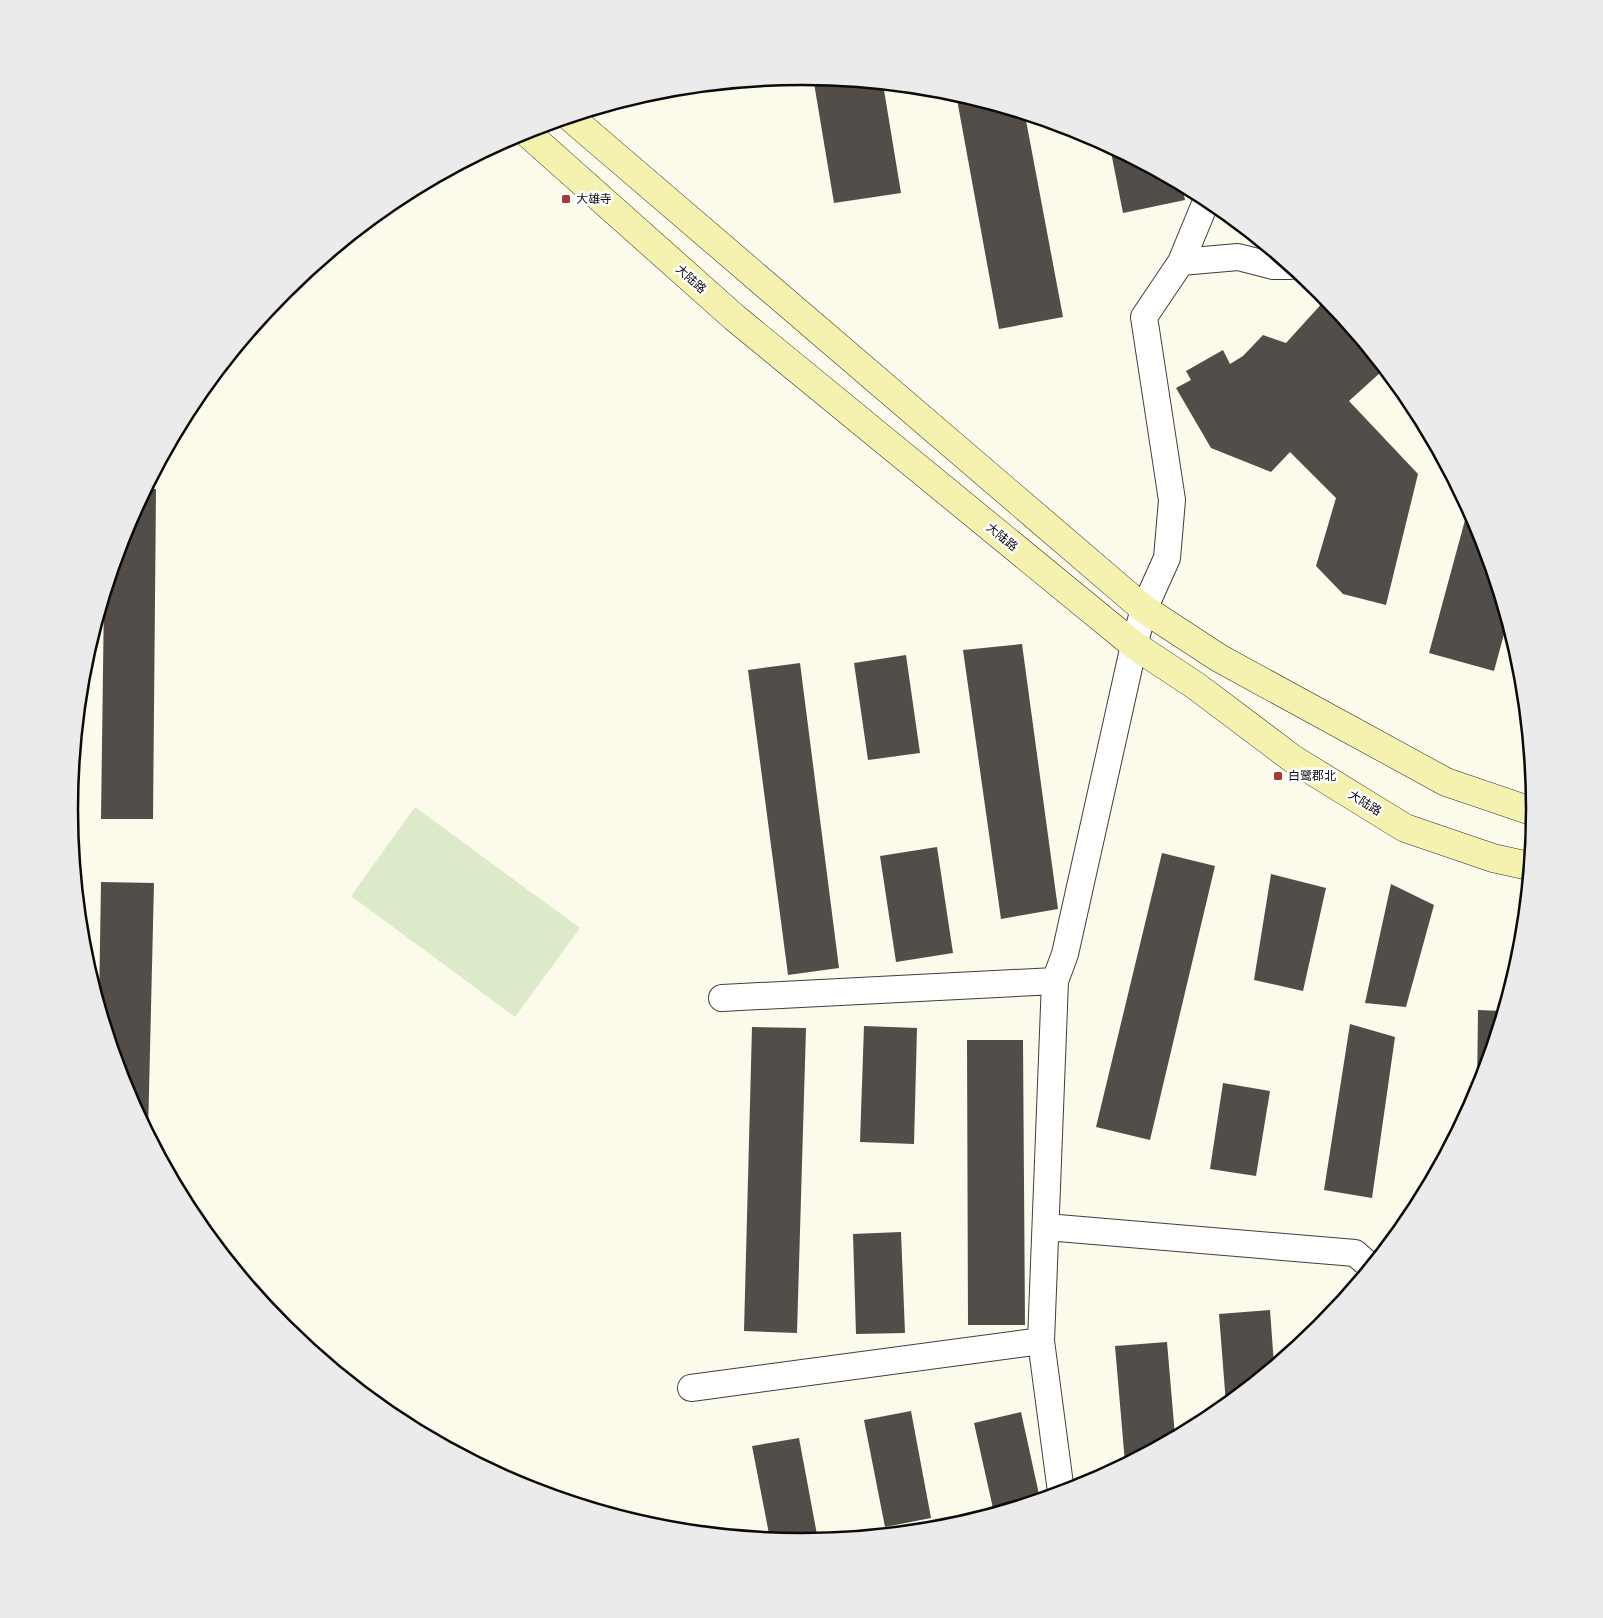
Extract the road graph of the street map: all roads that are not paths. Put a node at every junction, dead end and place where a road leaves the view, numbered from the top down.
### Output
1 (575, 121) edge
2 (532, 137) edge
3 (1203, 206) edge
4 (1273, 260) edge
5 (1182, 262) junction
6 (1144, 609) junction
7 (1134, 645) junction
8 (1526, 809) edge
9 (1523, 865) edge
10 (1055, 981) junction
11 (722, 998) dead end
12 (1046, 1227) junction
13 (1366, 1262) edge
14 (1041, 1341) junction
15 (691, 1388) dead end
16 (1060, 1485) edge

1 - 6 main road
2 - 7 main road, 大陆路
3 - 5 street
4 - 5 street
5 - 6 street
6 - 7 street
6 - 8 main road
7 - 9 main road, 大陆路
7 - 10 street
10 - 11 street
10 - 12 street
12 - 13 street
12 - 14 street
14 - 15 street
14 - 16 street

